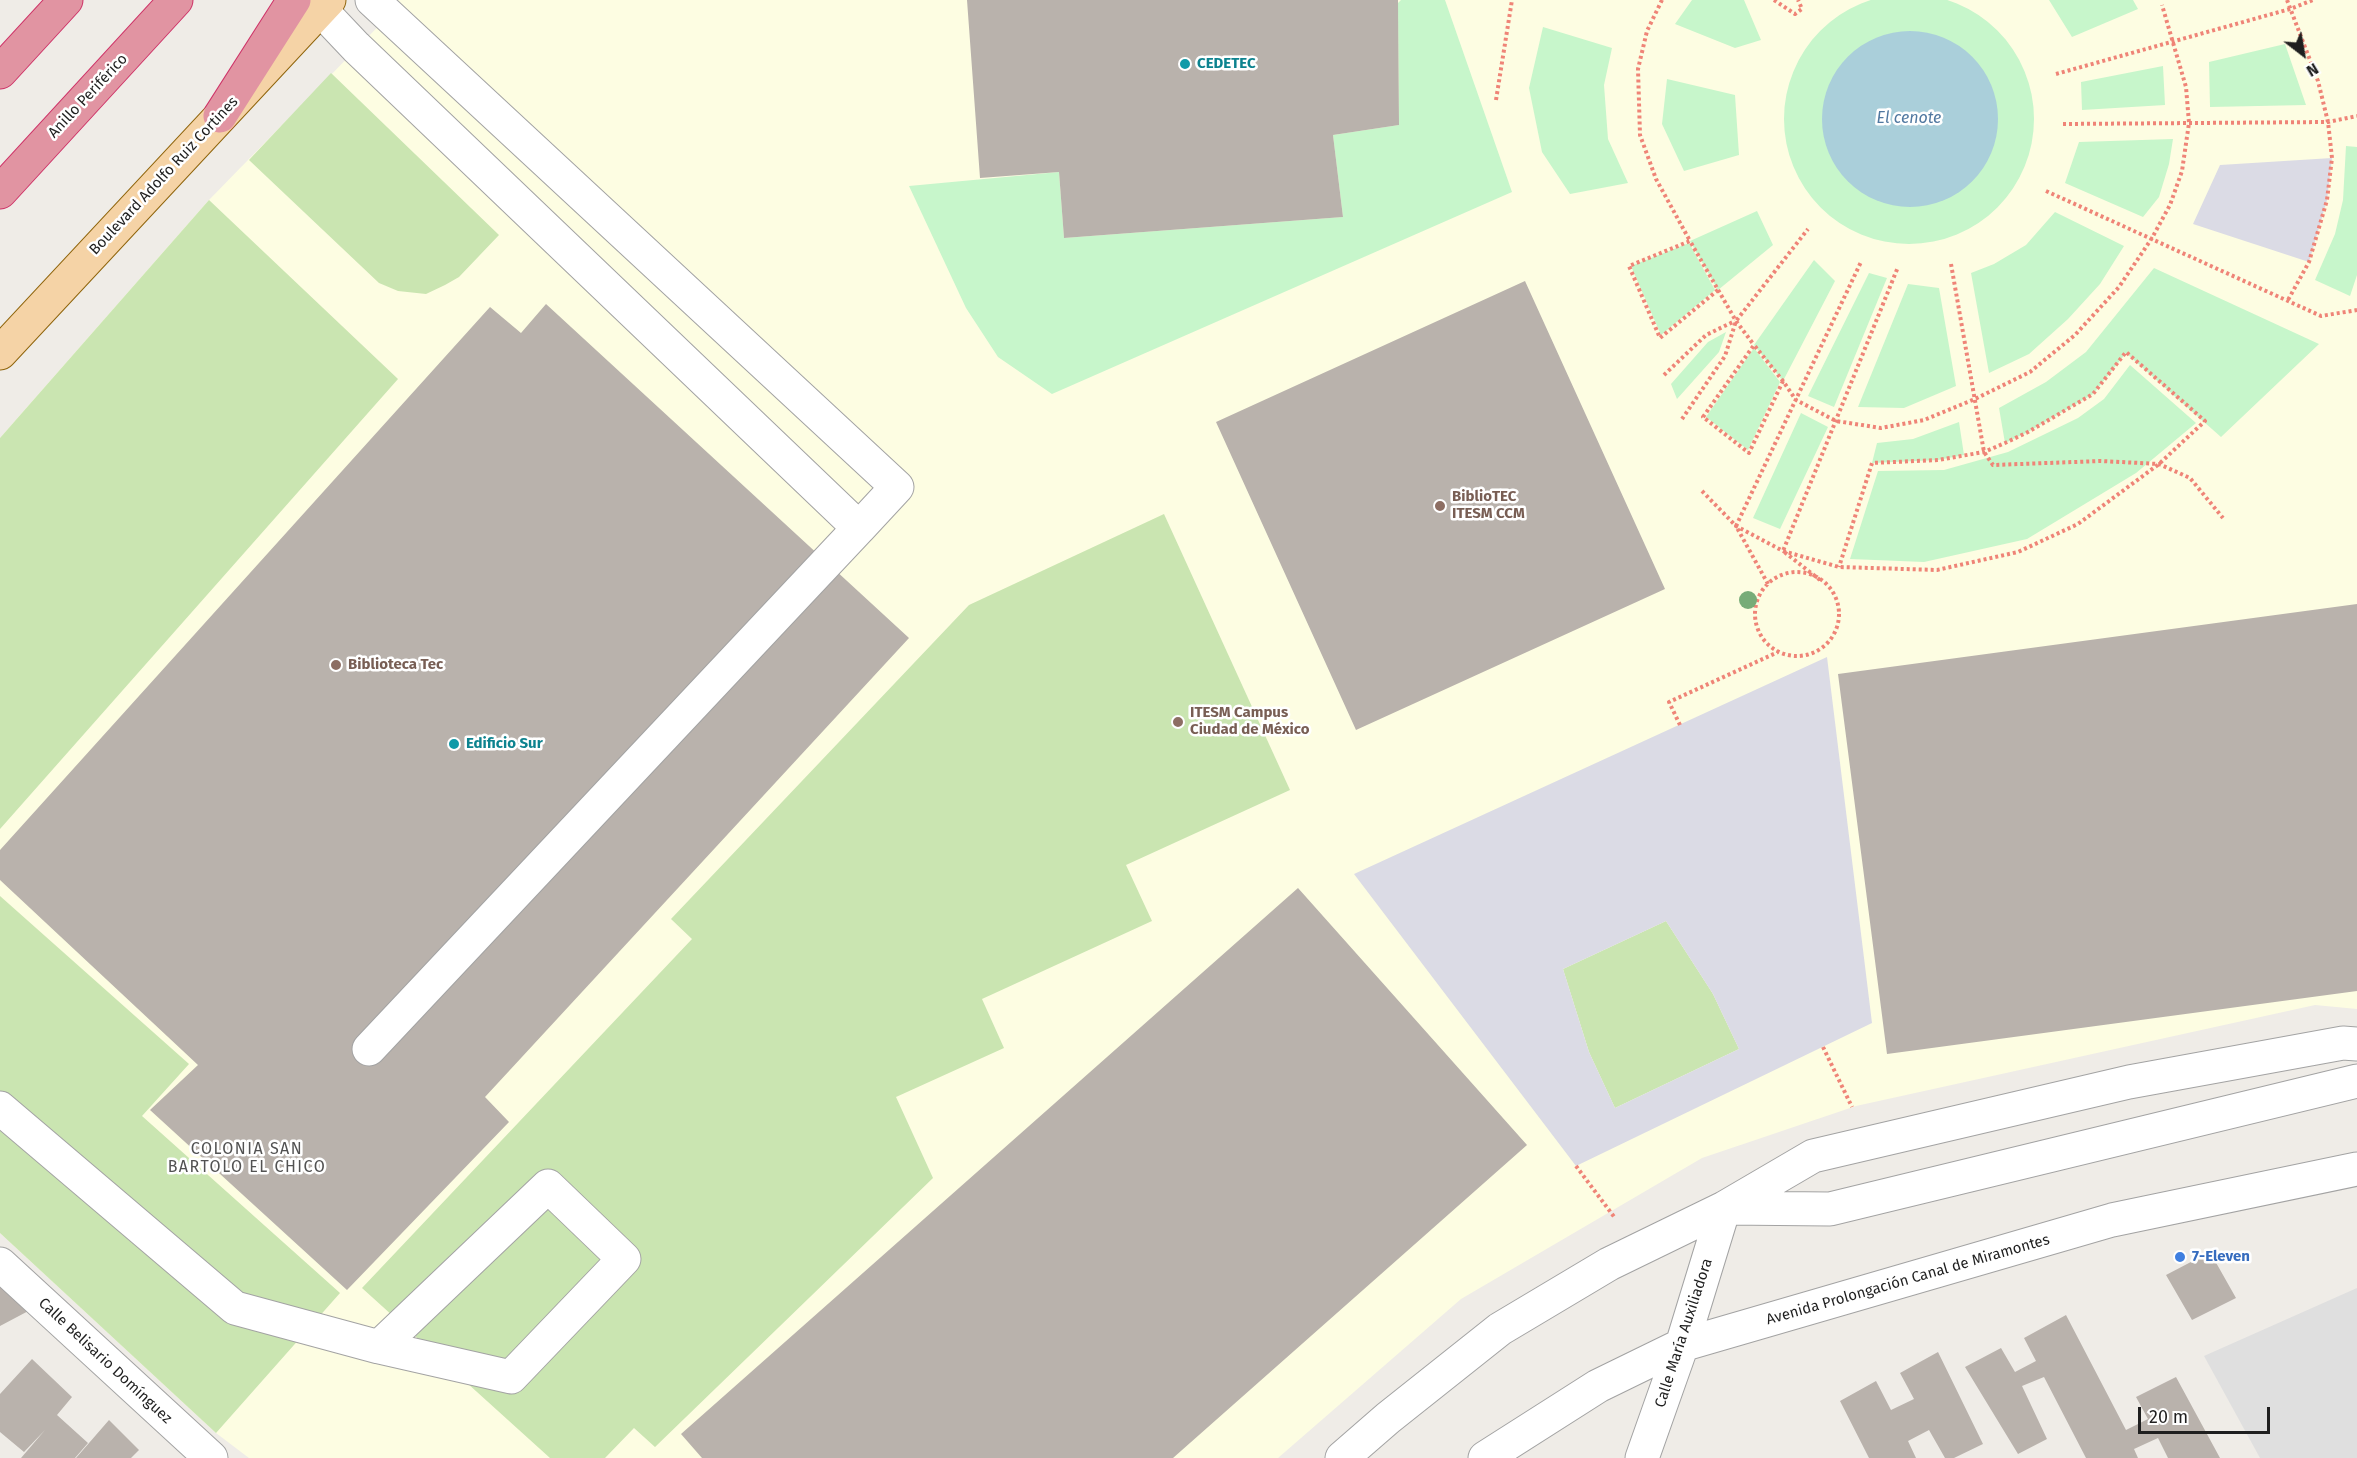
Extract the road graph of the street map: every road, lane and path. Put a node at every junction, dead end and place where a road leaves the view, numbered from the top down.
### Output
1 (66, 0) edge
2 (176, 0) edge
3 (372, 0) edge
4 (1512, 0) edge
5 (1662, 0) edge
6 (1774, 0) edge
7 (1798, 0) edge
8 (2287, 0) edge
9 (2313, 0) edge
10 (315, 3) edge
11 (2162, 5) dead end
12 (2290, 9) junction
13 (2173, 41) junction
14 (0, 72) edge
15 (2056, 74) dead end
16 (1496, 100) dead end
17 (220, 116) joint
18 (2357, 116) edge
19 (2328, 122) junction
20 (2188, 123) junction
21 (2063, 124) dead end
22 (2046, 190) dead end
23 (0, 192) edge
24 (1808, 229) dead end
25 (2152, 238) junction
26 (1690, 241) junction
27 (1861, 262) dead end
28 (1951, 264) dead end
29 (1898, 267) dead end
30 (1718, 290) junction
31 (2288, 300) junction
32 (2357, 310) edge
33 (1736, 321) junction
34 (1754, 345) junction
35 (0, 353) edge
36 (1664, 375) dead end
37 (1783, 381) junction
38 (1975, 399) junction
39 (1796, 400) junction
40 (1682, 419) dead end
41 (1836, 421) junction
42 (1984, 452) junction
43 (2159, 464) junction
44 (1702, 491) dead end
45 (2223, 518) dead end
46 (1736, 526) junction
47 (860, 528) junction
48 (1783, 551) junction
49 (1839, 567) junction
50 (1820, 579) junction
51 (1768, 584) junction
52 (1778, 652) junction
53 (1680, 724) dead end
54 (2357, 1044) edge
55 (1823, 1047) dead end
56 (369, 1049) dead end
57 (2357, 1081) edge
58 (0, 1108) edge
59 (1870, 1143) junction
60 (1576, 1166) dead end
61 (2357, 1169) edge
62 (1724, 1208) junction
63 (1639, 1250) junction
64 (0, 1264) edge
65 (1682, 1345) junction
66 (379, 1347) junction
67 (211, 1458) edge
68 (1342, 1458) edge
69 (1485, 1458) edge
70 (1642, 1458) edge

1 - 14 highway
2 - 23 highway, Anillo Periférico
3 - 47 street
4 - 16 path
5 - 26 path
6 - 7 path
8 - 12 path
9 - 12 path
10 - 17 highway
10 - 47 street
11 - 13 path
12 - 13 path
12 - 19 path
13 - 15 path
13 - 20 path
17 - 35 main road, Boulevard Adolfo Ruiz Cortines
18 - 19 path
19 - 20 path
19 - 31 path
20 - 21 path
20 - 25 path
22 - 25 path
24 - 33 path
25 - 31 path
25 - 38 path
26 - 30 path
26 - 30 path
27 - 39 path
28 - 38 path
29 - 41 path
30 - 33 path
31 - 32 path
33 - 34 path
33 - 36 path
33 - 40 path
34 - 37 path
34 - 37 path
37 - 39 path
38 - 41 path
38 - 42 path
39 - 41 path
39 - 46 path
41 - 48 path
42 - 43 path
42 - 43 path
42 - 49 path
43 - 45 path
43 - 49 path
44 - 46 path
46 - 48 path
46 - 51 path
47 - 56 street
48 - 49 path
48 - 50 path
50 - 51 path
50 - 52 path
51 - 52 path
52 - 53 path
54 - 59 street
55 - 59 path
57 - 62 street
58 - 66 street
59 - 62 street
60 - 63 path
61 - 65 street, Avenida Prolongación Canal de Miramontes
62 - 63 street
62 - 65 street, Calle María Auxiliadora
63 - 68 street
64 - 67 street, Calle Belisario Domínguez
65 - 69 street, Avenida Prolongación Canal de Miramontes
65 - 70 street, Calle María Auxiliadora
66 - 66 street

